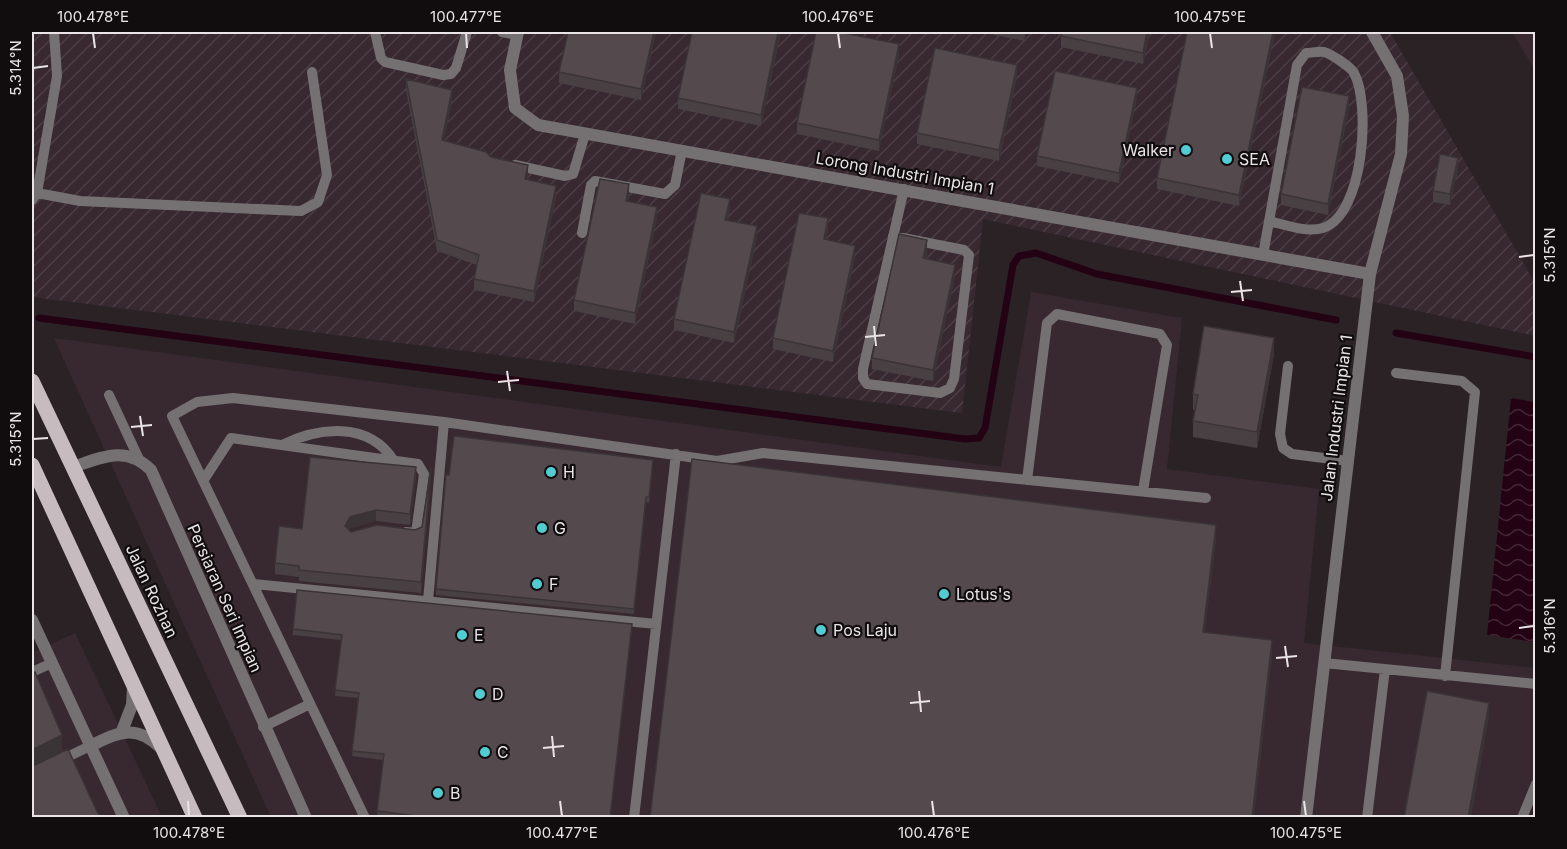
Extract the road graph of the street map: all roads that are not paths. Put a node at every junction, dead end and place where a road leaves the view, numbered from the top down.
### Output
1 (54, 32) edge
2 (375, 32) edge
3 (467, 32) edge
4 (502, 32) edge
5 (1372, 32) edge
6 (518, 33) edge
7 (312, 72) dead end
8 (585, 134) junction
9 (682, 150) junction
10 (503, 163) edge
11 (904, 189) junction
12 (34, 197) edge
13 (1269, 221) junction
14 (582, 233) dead end
15 (893, 236) junction
16 (1263, 255) junction
17 (1370, 274) junction
18 (1288, 366) dead end
19 (1396, 374) dead end
20 (32, 381) edge
21 (109, 395) dead end
22 (444, 422) junction
23 (281, 445) junction
24 (675, 454) junction
25 (138, 457) junction
26 (394, 461) junction
27 (1348, 461) junction
28 (32, 465) edge
29 (73, 467) junction
30 (1028, 480) junction
31 (203, 481) junction
32 (1143, 491) junction
33 (1206, 498) dead end
34 (396, 530) edge
35 (253, 584) junction
36 (428, 601) junction
37 (32, 620) edge
38 (656, 624) junction
39 (35, 635) edge
40 (51, 663) junction
41 (1324, 663) junction
42 (1385, 669) junction
43 (32, 672) edge
44 (1445, 676) junction
45 (134, 683) junction
46 (1536, 684) edge
47 (310, 704) junction
48 (263, 727) junction
49 (122, 731) junction
50 (90, 746) junction
51 (165, 752) junction
52 (32, 774) edge
53 (1536, 784) edge
54 (124, 818) edge
55 (195, 818) edge
56 (240, 818) edge
57 (306, 818) edge
58 (365, 818) edge
59 (634, 818) edge
60 (1306, 818) edge
61 (1367, 818) edge
62 (1522, 818) edge

1 - 12 lane
2 - 3 lane
4 - 6 lane
5 - 17 street, Jalan Industri Impian 1
6 - 8 street, Lorong Industri Impian 1
7 - 12 lane
8 - 9 street, Lorong Industri Impian 1
8 - 10 lane
9 - 11 street, Lorong Industri Impian 1
9 - 14 lane
11 - 15 lane
11 - 16 street, Lorong Industri Impian 1
13 - 13 lane
13 - 16 lane
15 - 15 lane
16 - 17 street, Lorong Industri Impian 1
17 - 27 street, Jalan Industri Impian 1
18 - 27 lane
19 - 44 lane
20 - 29 main road, Jalan Rozhan
21 - 25 lane, Persiaran Seri Impian
22 - 24 lane
22 - 31 lane
22 - 36 lane
23 - 26 lane
23 - 26 lane
23 - 31 lane
24 - 30 lane
24 - 38 lane
25 - 29 street
25 - 48 street, Persiaran Seri Impian
26 - 34 lane
27 - 41 street, Jalan Industri Impian 1
28 - 45 main road
29 - 56 main road, Jalan Rozhan
30 - 32 lane
30 - 32 lane
31 - 35 lane
32 - 33 lane
35 - 36 lane
35 - 47 lane
36 - 38 lane
37 - 39 street
38 - 59 lane
39 - 40 street
40 - 43 lane
40 - 50 street
41 - 42 lane
41 - 60 street, Jalan Industri Impian 1
42 - 44 lane
42 - 61 lane
44 - 46 lane
45 - 49 street
45 - 51 main road
47 - 48 lane
47 - 58 lane
48 - 57 street, Persiaran Seri Impian
49 - 50 street
49 - 51 street
50 - 52 lane
50 - 54 street
51 - 55 main road
53 - 62 lane

